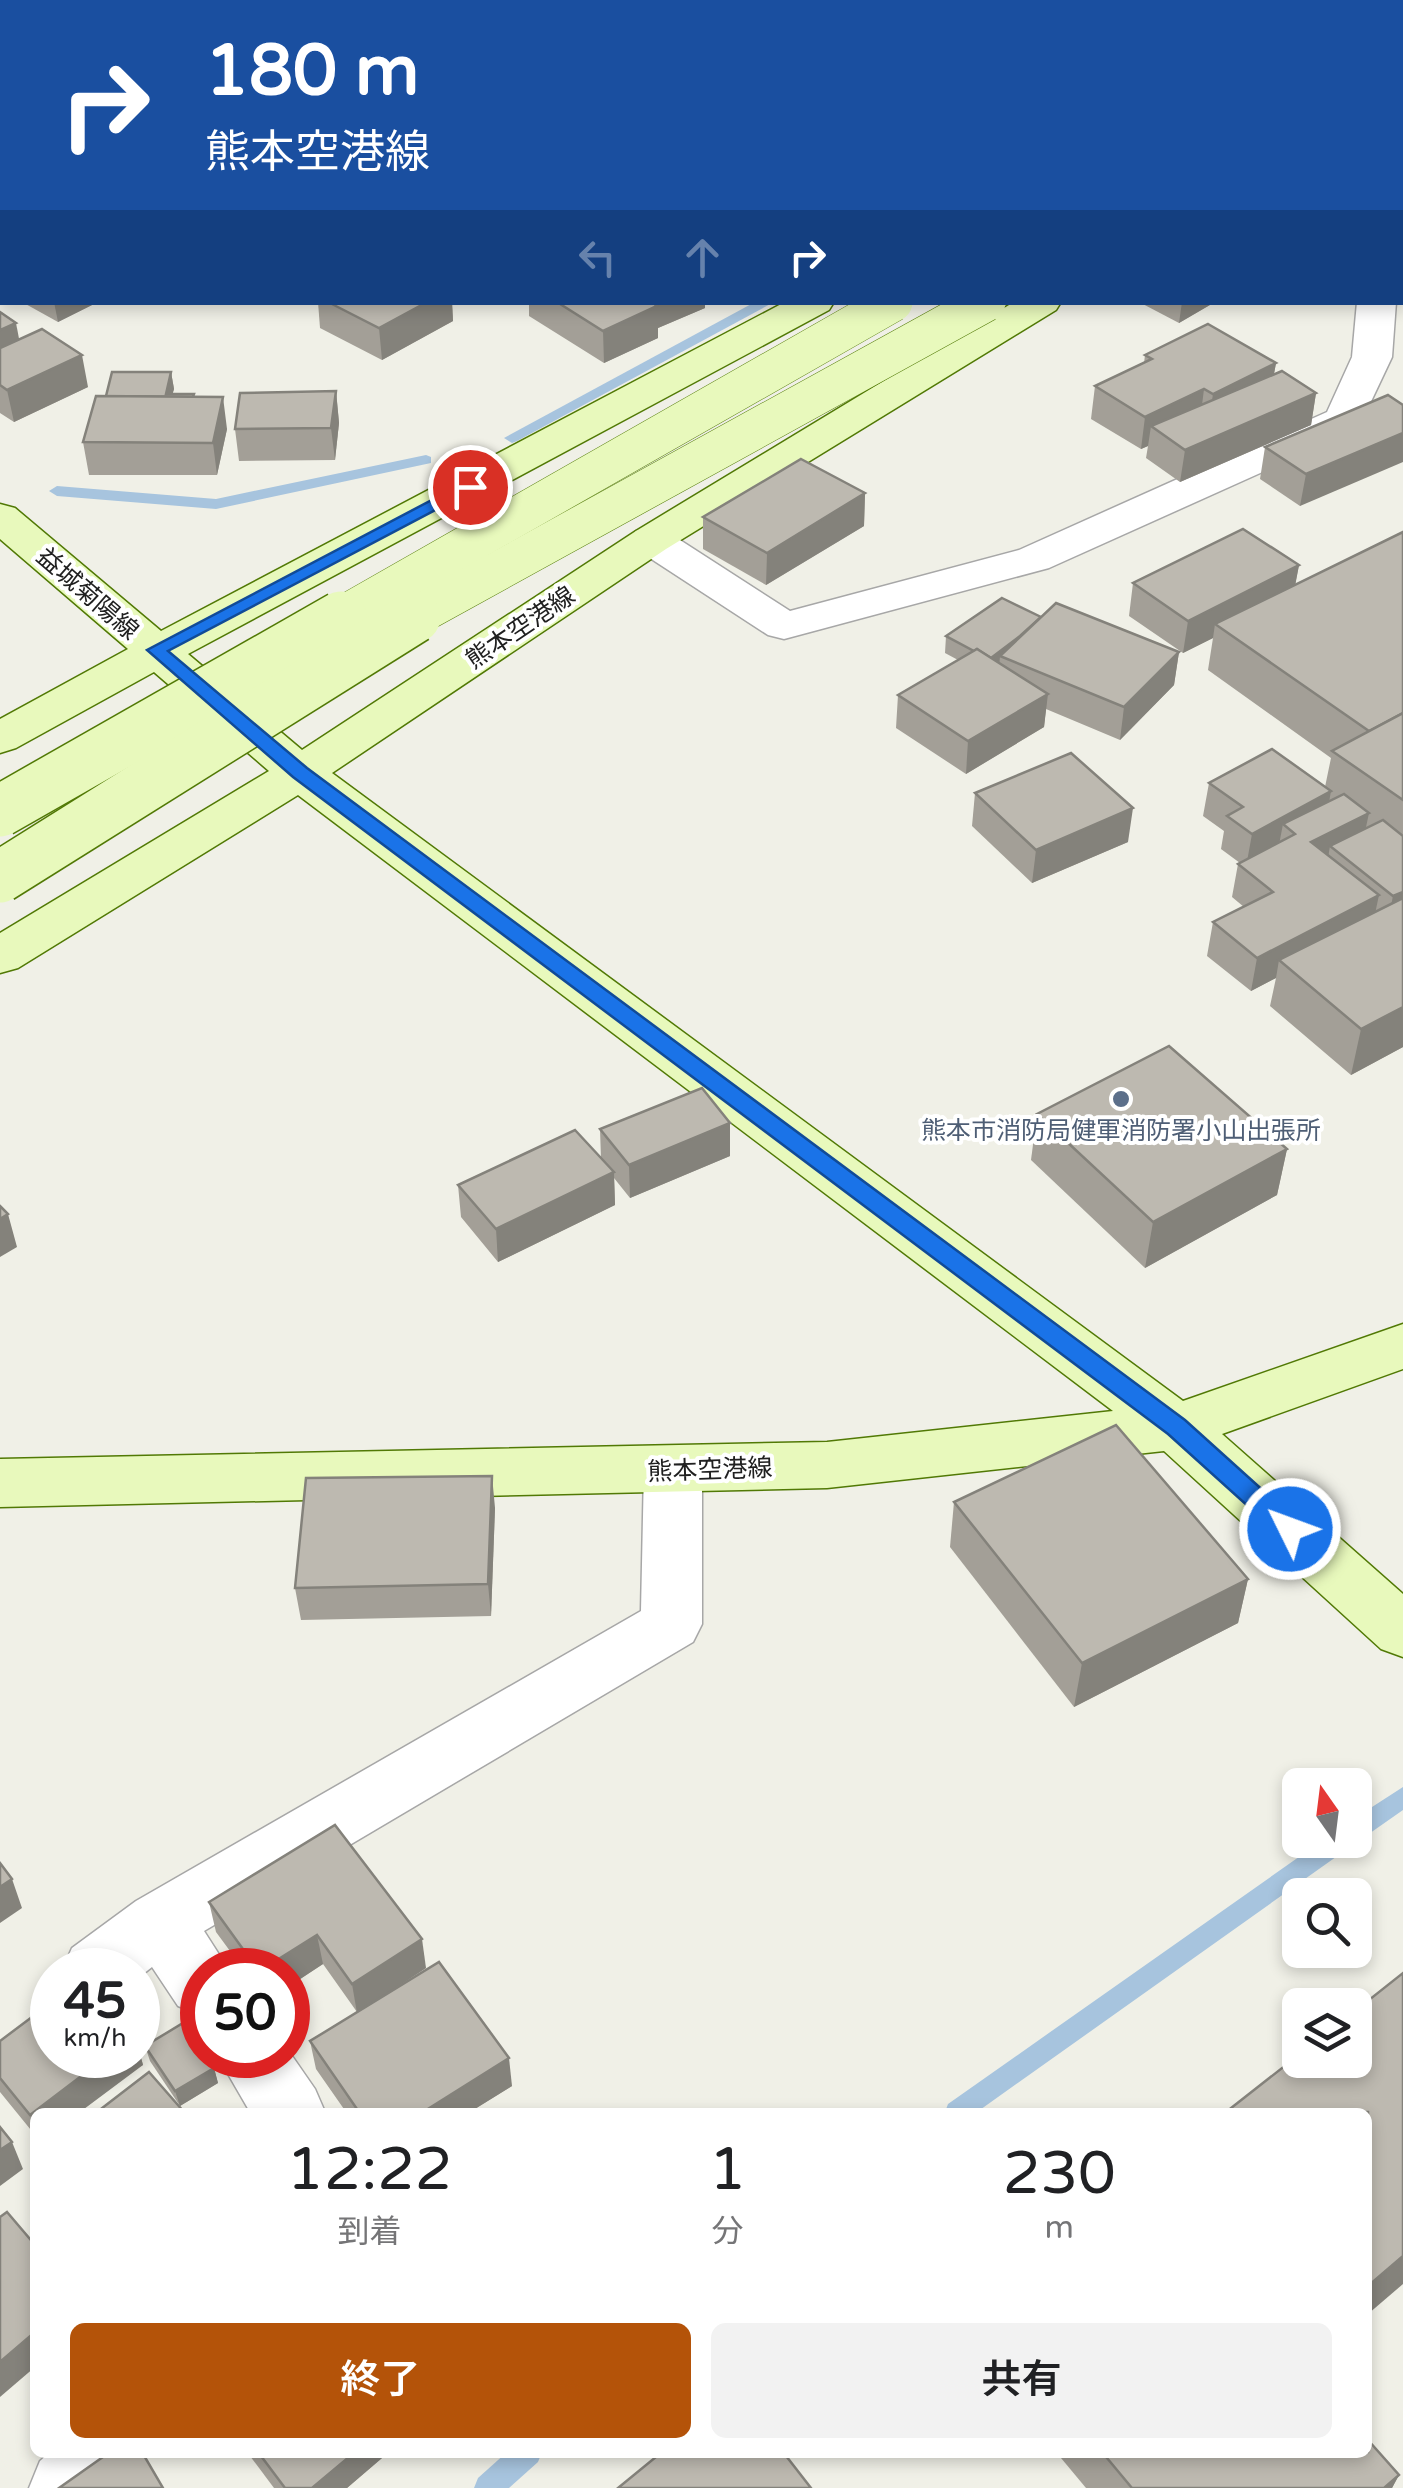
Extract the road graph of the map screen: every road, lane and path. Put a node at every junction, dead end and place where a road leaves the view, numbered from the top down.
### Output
1 (809, 305) edge
2 (888, 305) edge
3 (981, 305) edge
4 (1037, 305) edge
5 (1378, 305) edge
6 (1388, 409) edge
7 (1344, 420) junction
8 (0, 517) edge
9 (651, 540) junction
10 (156, 650) junction
11 (0, 738) edge
12 (300, 773) junction
13 (0, 811) edge
14 (0, 877) edge
15 (0, 956) edge
16 (1403, 1346) edge
17 (1176, 1427) junction
18 (673, 1470) junction
19 (0, 1483) edge
20 (1403, 1631) edge
21 (160, 1922) junction
22 (125, 1948) edge
23 (180, 1952) edge
24 (267, 2078) edge
25 (287, 2108) edge
26 (102, 2458) edge
27 (67, 2488) edge

1 - 10 main road
2 - 13 main road, bridge
3 - 14 main road, bridge
4 - 9 main road, 熊本空港線
5 - 7 street
6 - 7 street
7 - 9 street
8 - 10 main road, 益城菊陽線
9 - 12 main road, 熊本空港線
10 - 11 main road
10 - 12 main road, 益城菊陽線
12 - 15 main road, 熊本空港線
12 - 17 main road, 益城菊陽線
16 - 17 main road, 熊本空港線
17 - 18 main road, 熊本空港線
17 - 20 main road, 益城菊陽線
18 - 19 main road, 熊本空港線
18 - 21 street
21 - 22 street
21 - 23 street
24 - 25 street
26 - 27 street

